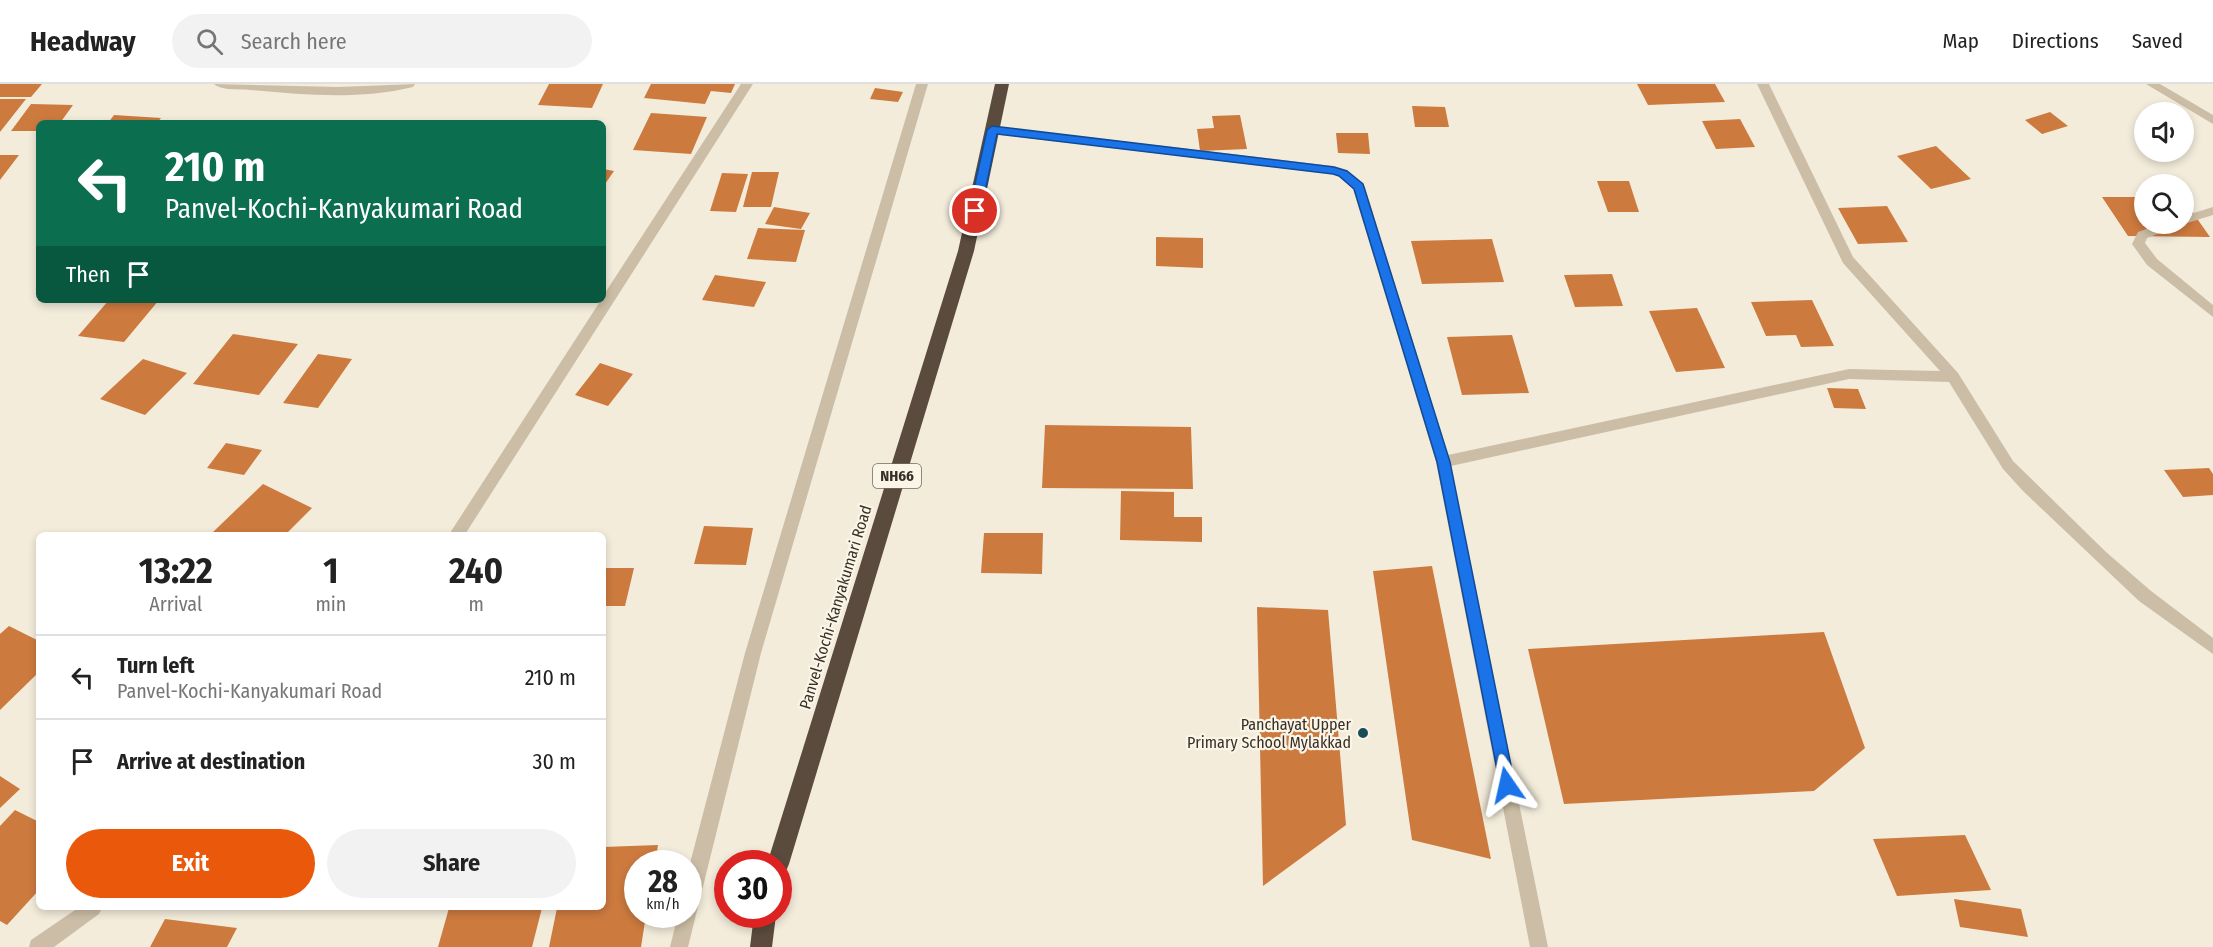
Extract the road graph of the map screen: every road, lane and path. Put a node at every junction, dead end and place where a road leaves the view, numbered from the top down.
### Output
1 (220, 84) edge
2 (409, 84) edge
3 (747, 84) edge
4 (922, 84) edge
5 (1002, 84) edge
6 (1763, 84) edge
7 (2152, 84) edge
8 (2213, 120) edge
9 (992, 130) junction
10 (2213, 211) edge
11 (2194, 217) edge
12 (2145, 234) edge
13 (606, 302) edge
14 (606, 303) edge
15 (2213, 312) edge
16 (1953, 377) junction
17 (1443, 462) junction
18 (458, 532) edge
19 (2213, 647) edge
20 (782, 850) edge
21 (702, 853) edge
22 (90, 910) edge
23 (684, 928) edge
24 (763, 928) edge
25 (38, 947) edge
26 (679, 947) edge
27 (761, 947) edge
28 (1539, 947) edge

1 - 2 street
3 - 13 street
4 - 21 street
5 - 9 highway, Panvel-Kochi-Kanyakumari Road / NH66
6 - 16 street
7 - 8 street
9 - 17 street
9 - 20 highway, Panvel-Kochi-Kanyakumari Road / NH66
10 - 11 street
12 - 15 street
14 - 18 street
16 - 17 street
16 - 19 street
17 - 28 street
22 - 25 street
23 - 26 street
24 - 27 highway

